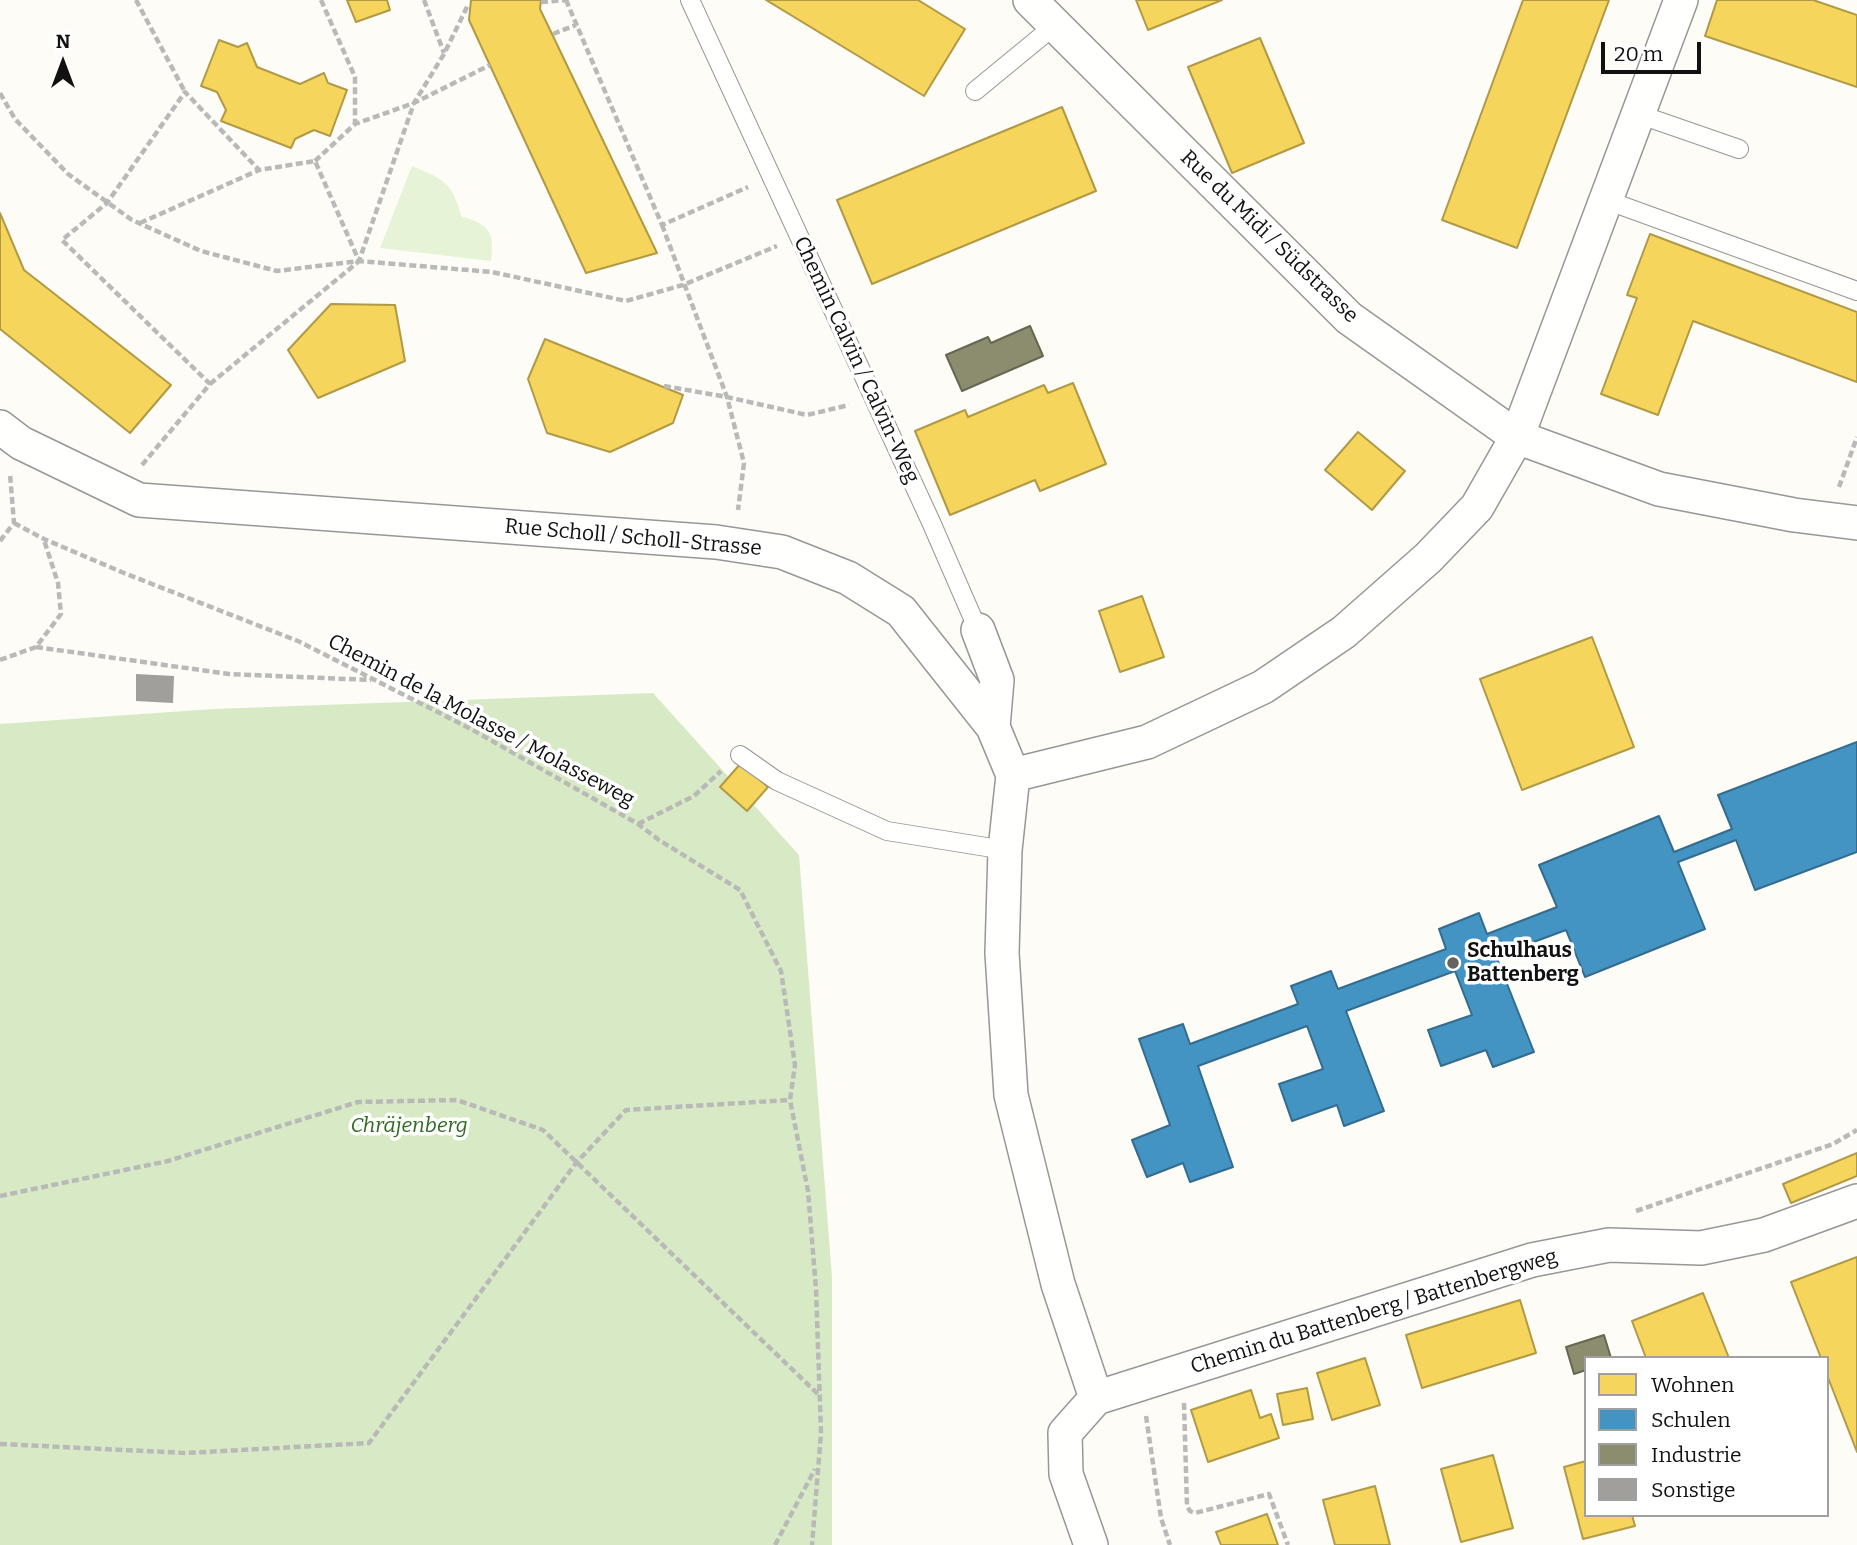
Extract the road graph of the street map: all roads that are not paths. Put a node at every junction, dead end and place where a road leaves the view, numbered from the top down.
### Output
1 (690, 0) edge
2 (1030, 0) edge
3 (1681, 0) edge
4 (1054, 26) junction
5 (975, 91) dead end
6 (1638, 114) junction
7 (1739, 149) dead end
8 (1606, 200) junction
9 (1857, 291) edge
10 (10, 435) edge
11 (1517, 437) junction
12 (1857, 523) edge
13 (978, 630) joint
14 (993, 727) junction
15 (740, 754) road end
16 (1013, 775) junction
17 (1005, 850) junction
18 (1857, 1201) edge
19 (1096, 1398) junction
20 (1091, 1545) edge

1 - 13 lane, Chemin Calvin / Calvin-Weg
2 - 4 street, Rue du Midi / Südstrasse
3 - 6 street
4 - 5 lane
4 - 11 street, Rue du Midi / Südstrasse
6 - 7 lane
6 - 8 street
8 - 9 lane
8 - 11 street
10 - 14 street, Rue Scholl / Scholl-Strasse
11 - 12 street, Rue du Midi / Südstrasse
11 - 16 street
13 - 14 street, Chemin Calvin / Calvin-Weg
14 - 16 street, Rue Scholl / Scholl-Strasse
15 - 17 lane
16 - 17 street, Rue Scholl / Scholl-Strasse
17 - 19 street, Rue Scholl / Scholl-Strasse
18 - 19 street, Chemin du Battenberg / Battenbergweg
19 - 20 street

